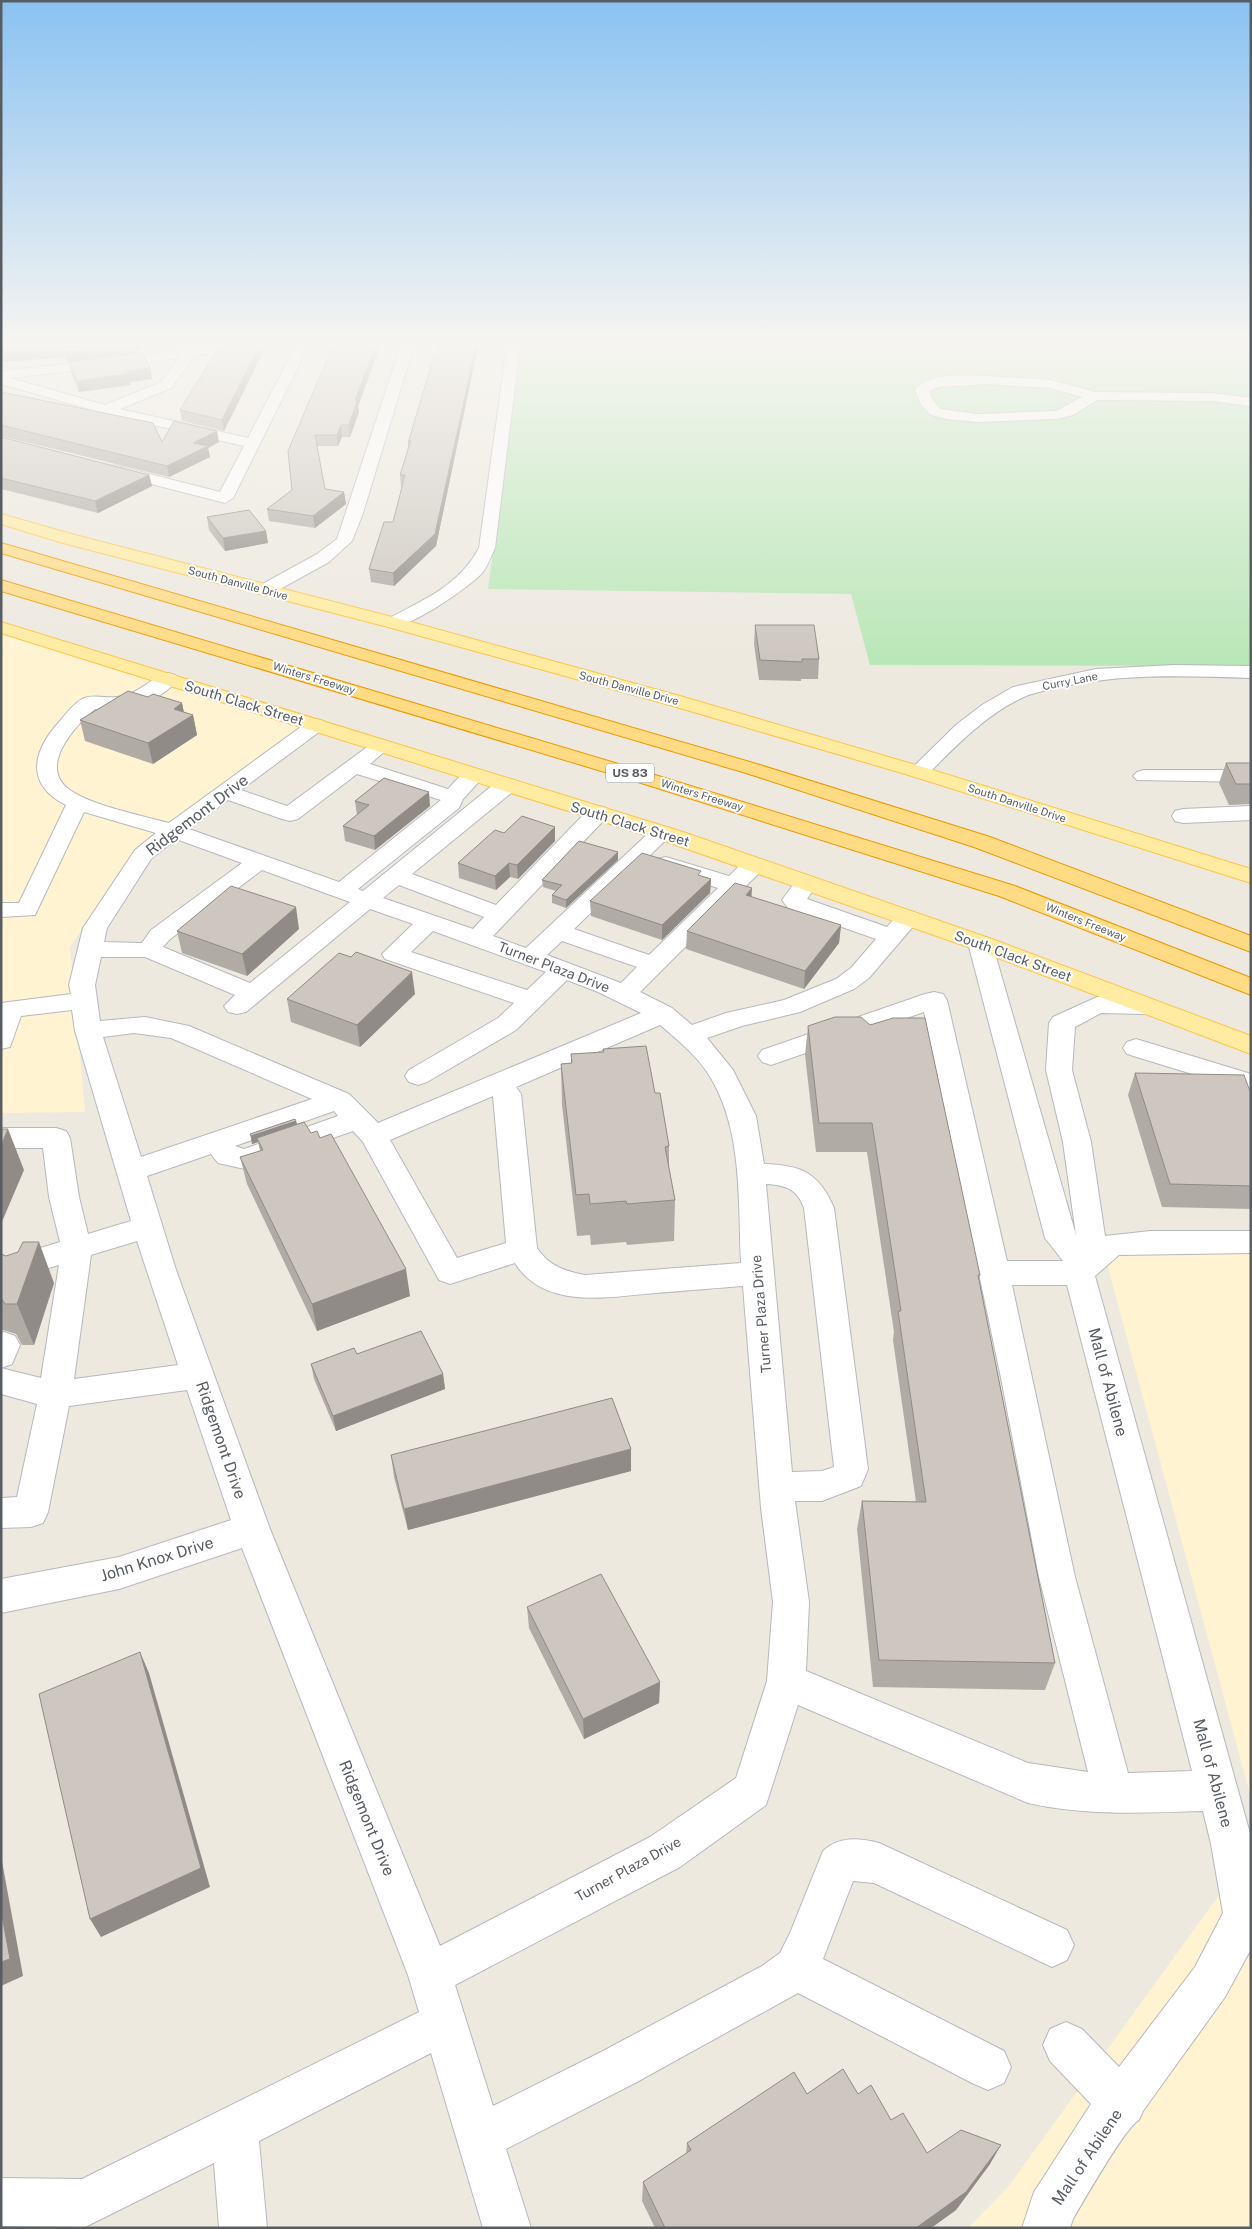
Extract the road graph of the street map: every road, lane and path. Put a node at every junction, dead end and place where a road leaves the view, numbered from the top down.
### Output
1 (250, 449) edge
2 (375, 449) edge
3 (500, 449) edge
4 (104, 467) edge
5 (1, 519) edge
6 (1, 548) edge
7 (1, 585) edge
8 (265, 590) junction
9 (394, 623) junction
10 (1, 627) edge
11 (1251, 672) edge
12 (168, 679) junction
13 (316, 725) junction
14 (381, 746) junction
15 (354, 766) junction
16 (918, 772) junction
17 (474, 775) junction
18 (1144, 776) dead end
19 (1251, 776) edge
20 (507, 785) junction
21 (226, 792) junction
22 (452, 797) junction
23 (78, 802) junction
24 (598, 813) junction
25 (1251, 813) edge
26 (1183, 816) dead end
27 (172, 830) junction
28 (662, 833) junction
29 (638, 855) junction
30 (259, 861) junction
31 (754, 864) junction
32 (395, 876) junction
33 (1251, 876) edge
34 (806, 883) junction
35 (733, 885) junction
36 (354, 895) junction
37 (1, 910) edge
38 (500, 915) junction
39 (908, 918) junction
40 (429, 922) junction
41 (558, 932) junction
42 (892, 937) junction
43 (477, 938) junction
44 (980, 943) junction
45 (1251, 946) edge
46 (90, 949) junction
47 (149, 950) junction
48 (531, 957) junction
49 (654, 965) junction
50 (564, 970) junction
51 (1251, 987) edge
52 (624, 994) junction
53 (531, 1000) junction
54 (1144, 1006) junction
55 (5, 1012) edge
56 (663, 1014) junction
57 (86, 1015) junction
58 (688, 1036) junction
59 (1, 1041) edge
60 (1251, 1046) edge
61 (1136, 1048) dead end
62 (771, 1056) dead end
63 (418, 1076) dead end
64 (1251, 1083) edge
65 (497, 1084) junction
66 (357, 1118) junction
67 (1, 1138) edge
68 (1034, 1140) junction
69 (1077, 1142) junction
70 (131, 1171) junction
71 (751, 1174) junction
72 (148, 1227) junction
73 (1251, 1242) edge
74 (77, 1248) junction
75 (522, 1249) junction
76 (1078, 1264) junction
77 (757, 1273) junction
78 (994, 1273) junction
79 (23, 1283) edge
80 (198, 1375) junction
81 (1, 1381) edge
82 (55, 1395) junction
83 (777, 1486) junction
84 (1, 1513) edge
85 (252, 1529) junction
86 (1, 1596) edge
87 (786, 1681) junction
88 (1218, 1790) junction
89 (1113, 1792) junction
90 (1241, 1844) edge
91 (1052, 1945) dead end
92 (795, 1968) junction
93 (430, 1975) junction
94 (446, 2022) junction
95 (1066, 2045) dead end
96 (988, 2067) dead end
97 (1123, 2104) junction
98 (234, 2128) junction
99 (480, 2137) junction
100 (1, 2202) edge
101 (243, 2228) edge
102 (506, 2228) edge
103 (1046, 2228) edge

1 - 4 street
2 - 8 street
3 - 9 street
5 - 8 main road, South Danville Drive
6 - 45 highway
7 - 51 highway, Winters Freeway / US 83
8 - 9 main road, South Danville Drive
9 - 16 main road, South Danville Drive
10 - 12 main road, South Clack Street
11 - 16 street, Curry Lane
12 - 13 main road, South Clack Street
12 - 23 street, Turner Plaza Drive
13 - 14 main road, South Clack Street
13 - 21 street, Ridgemont Drive
14 - 15 street
14 - 17 main road, South Clack Street
15 - 21 street
15 - 22 street
16 - 33 main road, South Danville Drive
17 - 20 main road, South Clack Street
17 - 22 street
18 - 19 street
20 - 24 main road, South Clack Street
20 - 32 street
21 - 27 street, Ridgemont Drive
22 - 36 street
23 - 27 street, Turner Plaza Drive
23 - 37 street
24 - 28 main road, South Clack Street
24 - 38 street
25 - 26 street
27 - 30 street, Turner Plaza Drive
27 - 46 street, Ridgemont Drive
28 - 29 street
28 - 31 main road, South Clack Street
29 - 35 street
29 - 41 street
30 - 36 street, Turner Plaza Drive
30 - 47 street
31 - 34 main road, South Clack Street
31 - 35 street
32 - 36 street
32 - 38 street
34 - 39 main road, South Clack Street
34 - 42 street
35 - 49 street
36 - 40 street, Turner Plaza Drive
36 - 47 street
38 - 43 street
39 - 42 street
39 - 44 main road, South Clack Street
40 - 43 street, Turner Plaza Drive
40 - 53 street
41 - 48 street
41 - 49 street
42 - 58 street
43 - 48 street, Turner Plaza Drive
44 - 54 main road, South Clack Street
44 - 68 street, Mall of Abilene
46 - 47 street
46 - 57 street, Ridgemont Drive
48 - 50 street, Turner Plaza Drive
49 - 52 street
50 - 52 street, Turner Plaza Drive
50 - 53 street
52 - 56 street, Turner Plaza Drive
53 - 63 street
54 - 60 main road, South Clack Street
54 - 69 street
55 - 57 street
55 - 59 street
56 - 58 street, Turner Plaza Drive
56 - 65 street
57 - 66 street
57 - 70 street, Ridgemont Drive
58 - 71 street, Turner Plaza Drive
61 - 64 street
62 - 78 street
65 - 66 street
65 - 75 street
66 - 70 street
66 - 75 street
67 - 74 street
68 - 69 street
68 - 76 street, Mall of Abilene
69 - 76 street
70 - 72 street, Ridgemont Drive
71 - 77 street, Turner Plaza Drive
71 - 83 street
72 - 74 street
72 - 80 street, Ridgemont Drive
73 - 76 street
74 - 79 street
74 - 82 street
75 - 77 street
76 - 78 street
76 - 88 street, Mall of Abilene
77 - 83 street, Turner Plaza Drive
78 - 89 street
80 - 82 street
80 - 85 street, Ridgemont Drive
81 - 82 street
82 - 84 street
83 - 87 street, Turner Plaza Drive
85 - 86 street, John Knox Drive
85 - 93 street, Ridgemont Drive
87 - 89 street
87 - 93 street, Turner Plaza Drive
88 - 89 street
88 - 90 street, Mall of Abilene
90 - 97 street, Mall of Abilene
91 - 92 street
92 - 96 street
92 - 99 street
93 - 94 street, Ridgemont Drive
94 - 98 street
94 - 99 street, Ridgemont Drive
95 - 97 street
97 - 103 street, Mall of Abilene
98 - 100 street
98 - 101 street
99 - 102 street, Ridgemont Drive

